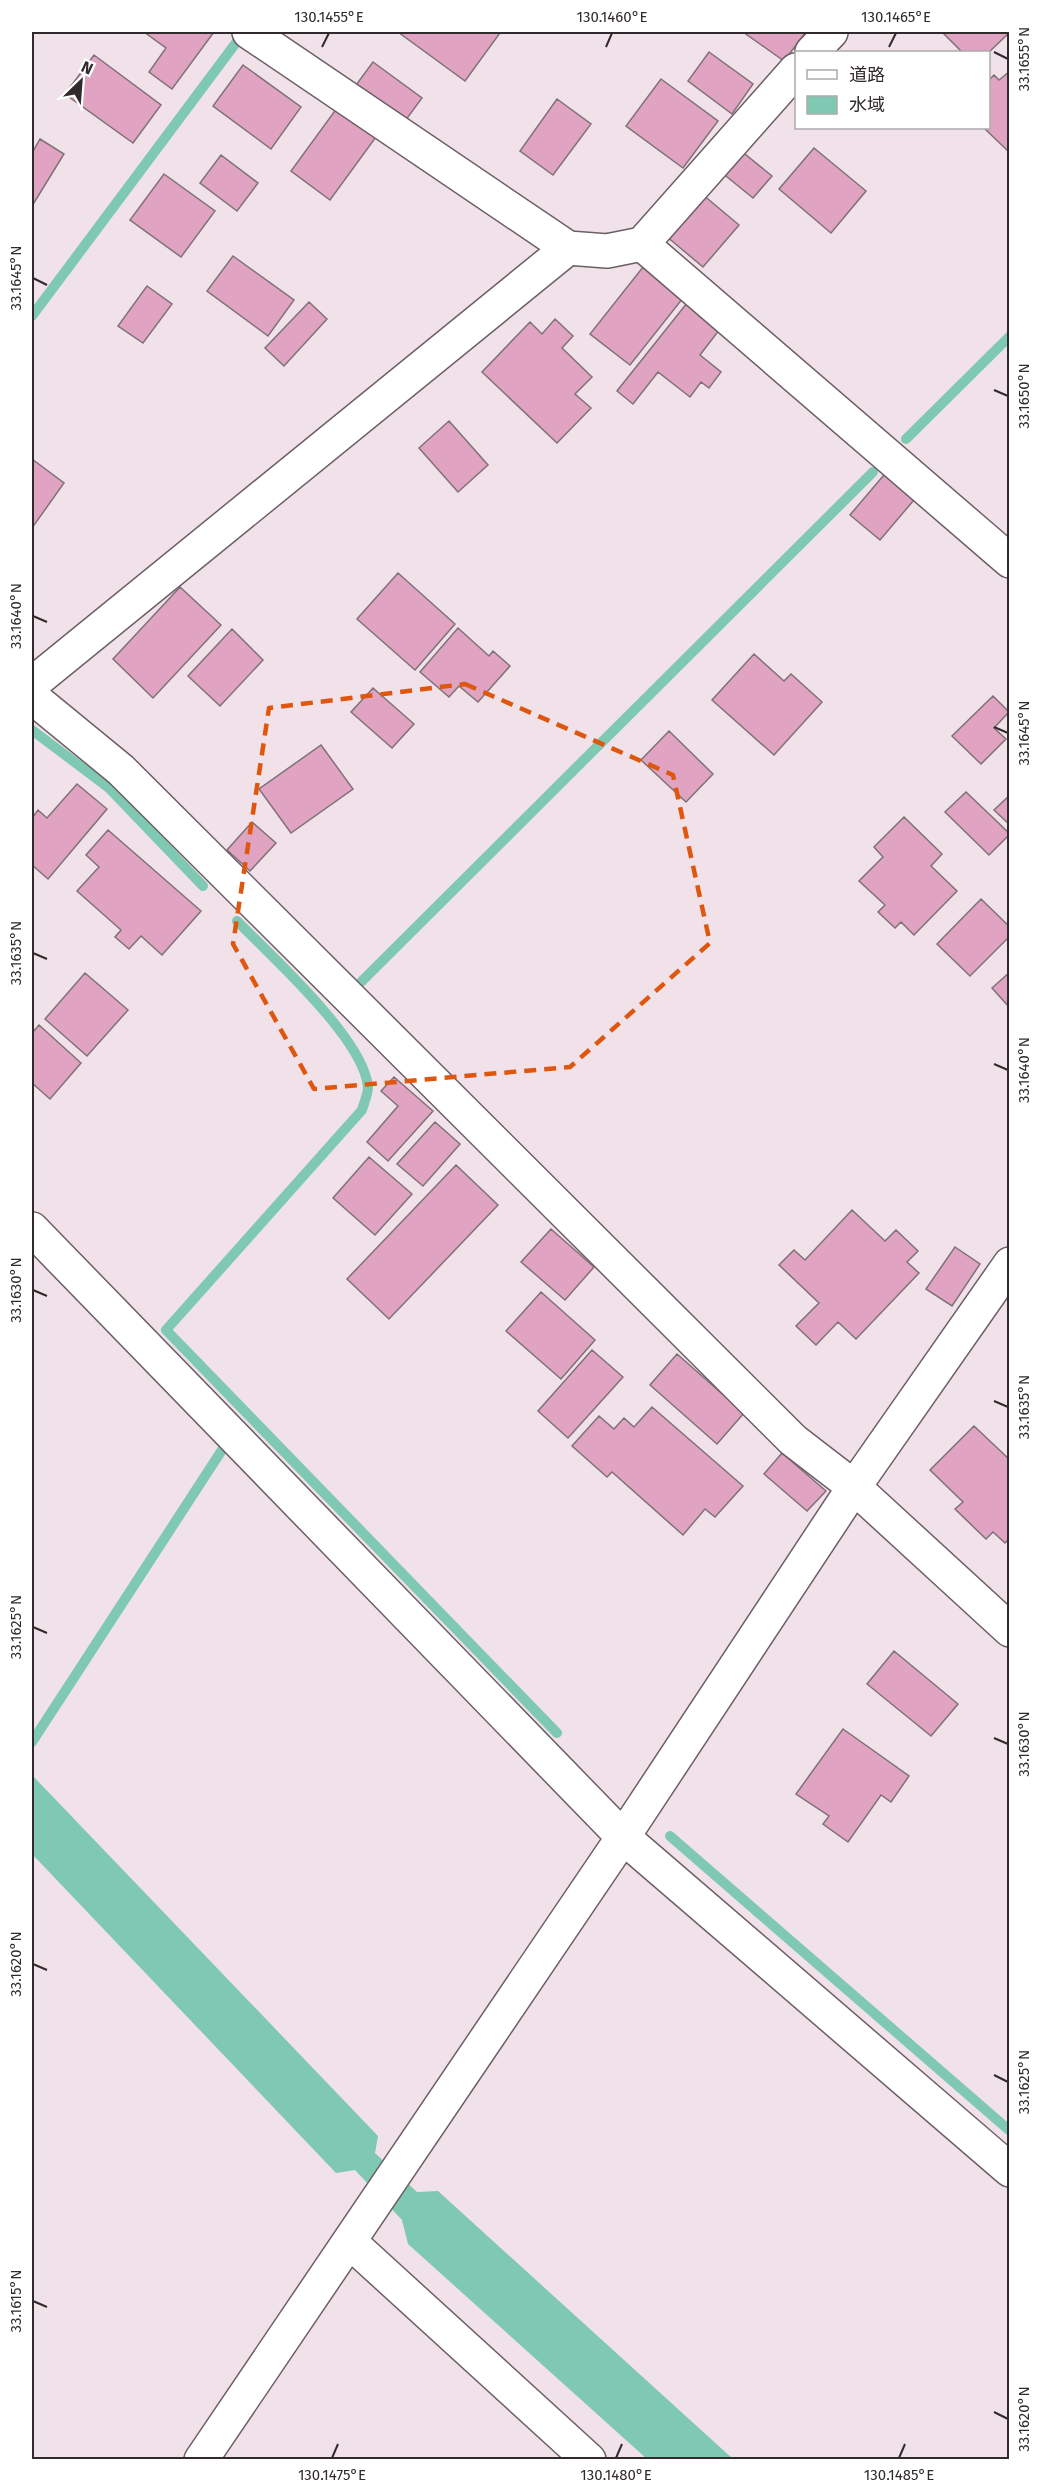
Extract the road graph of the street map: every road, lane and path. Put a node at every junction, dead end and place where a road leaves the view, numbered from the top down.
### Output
1 (831, 32) edge
2 (253, 34) edge
3 (813, 51) edge
4 (795, 71) edge
5 (642, 244) junction
6 (568, 248) junction
7 (1010, 561) edge
8 (32, 684) edge
9 (32, 697) edge
10 (32, 1229) edge
11 (1010, 1264) edge
12 (854, 1487) junction
13 (1010, 1630) edge
14 (623, 1837) junction
15 (1010, 2170) edge
16 (350, 2242) junction
17 (201, 2460) edge
18 (589, 2460) edge

1 - 3 street
2 - 6 street
4 - 5 street
5 - 6 street
5 - 7 street
6 - 8 street
9 - 12 street
10 - 14 street
11 - 12 street
12 - 13 street
12 - 14 street
14 - 15 street
14 - 16 street
16 - 17 street
16 - 18 street

